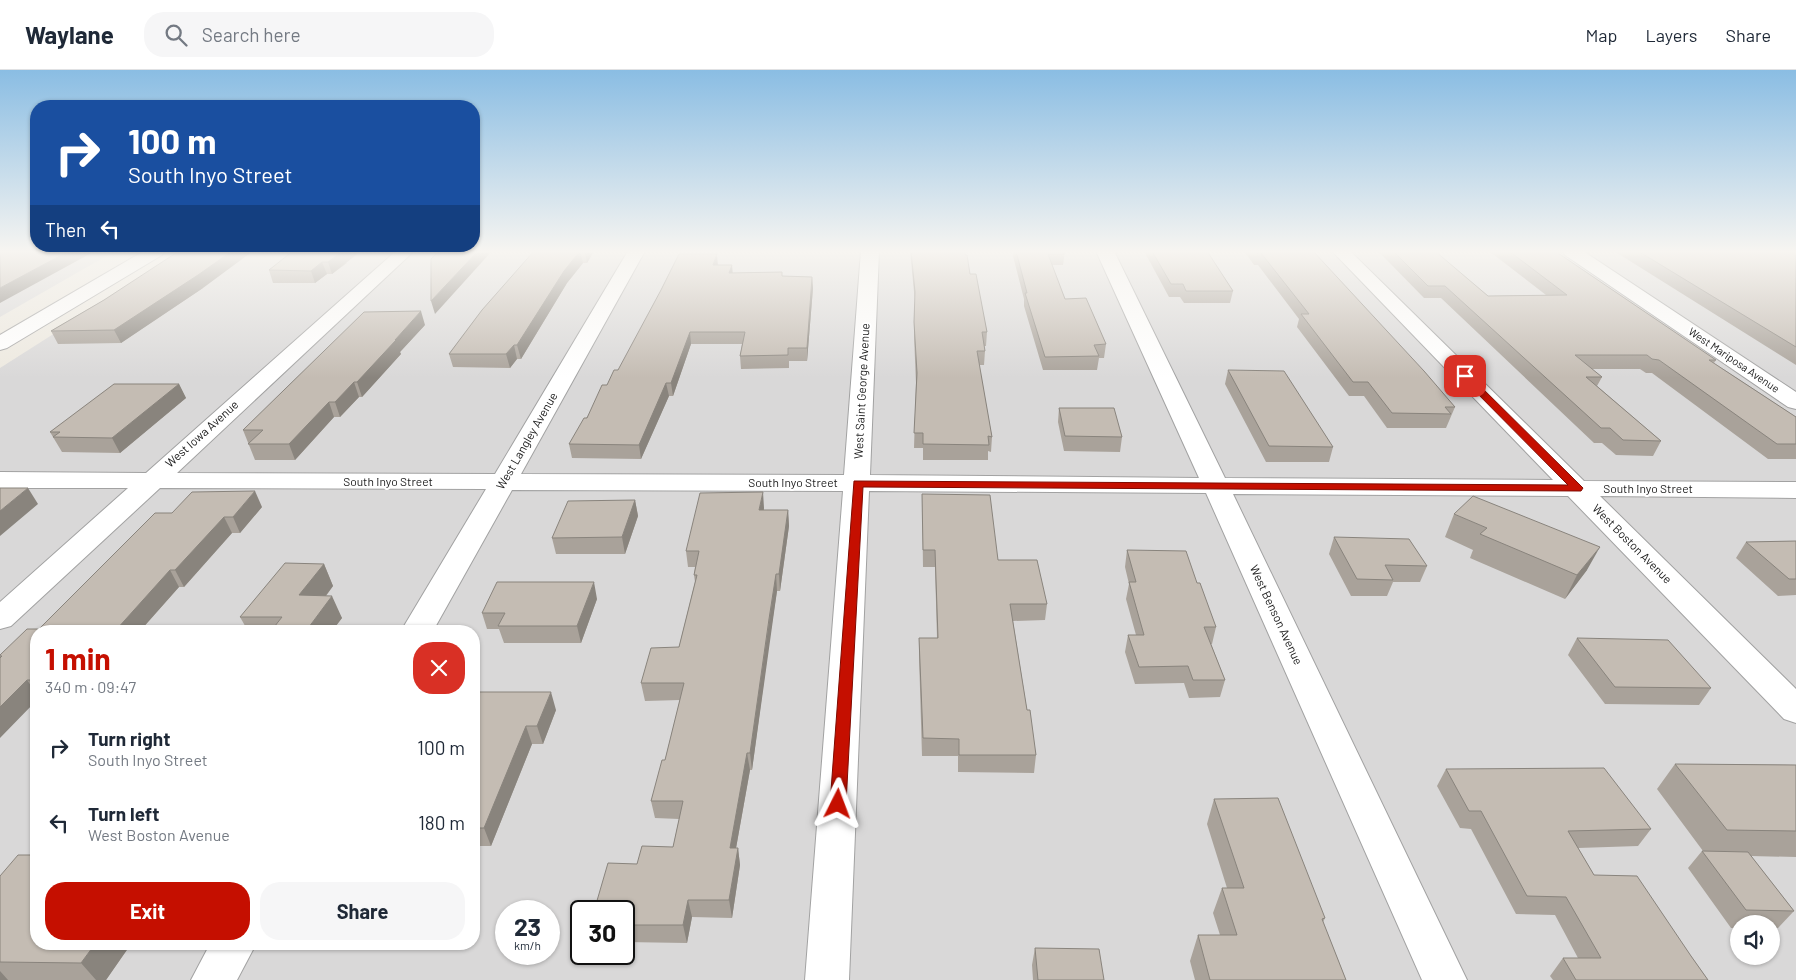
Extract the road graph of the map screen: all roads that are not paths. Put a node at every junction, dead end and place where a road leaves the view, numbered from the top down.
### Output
1 (83, 293) edge
2 (359, 293) edge
3 (613, 293) edge
4 (868, 293) edge
5 (1125, 293) edge
6 (1382, 293) edge
7 (1634, 293) edge
8 (3, 340) edge
9 (1796, 402) edge
10 (0, 480) edge
11 (150, 482) junction
12 (504, 482) junction
13 (857, 483) junction
14 (1216, 486) junction
15 (1577, 488) junction
16 (1796, 490) edge
17 (0, 619) edge
18 (421, 625) edge
19 (1796, 710) edge
20 (230, 950) edge
21 (213, 980) edge
22 (827, 980) edge
23 (1445, 980) edge

1 - 8 street
2 - 11 street, West Iowa Avenue
3 - 12 street, West Langley Avenue
4 - 13 street, West Saint George Avenue
5 - 14 street, West Benson Avenue
6 - 15 street, West Boston Avenue
7 - 9 street, West Mariposa Avenue
10 - 11 street, South Inyo Street
11 - 12 street, South Inyo Street
11 - 17 street, West Iowa Avenue
12 - 13 street, South Inyo Street
12 - 18 street, West Langley Avenue
13 - 14 street, South Inyo Street
13 - 22 street, West Saint George Avenue
14 - 15 street, South Inyo Street
14 - 23 street, West Benson Avenue
15 - 16 street, South Inyo Street
15 - 19 street, West Boston Avenue
20 - 21 street

